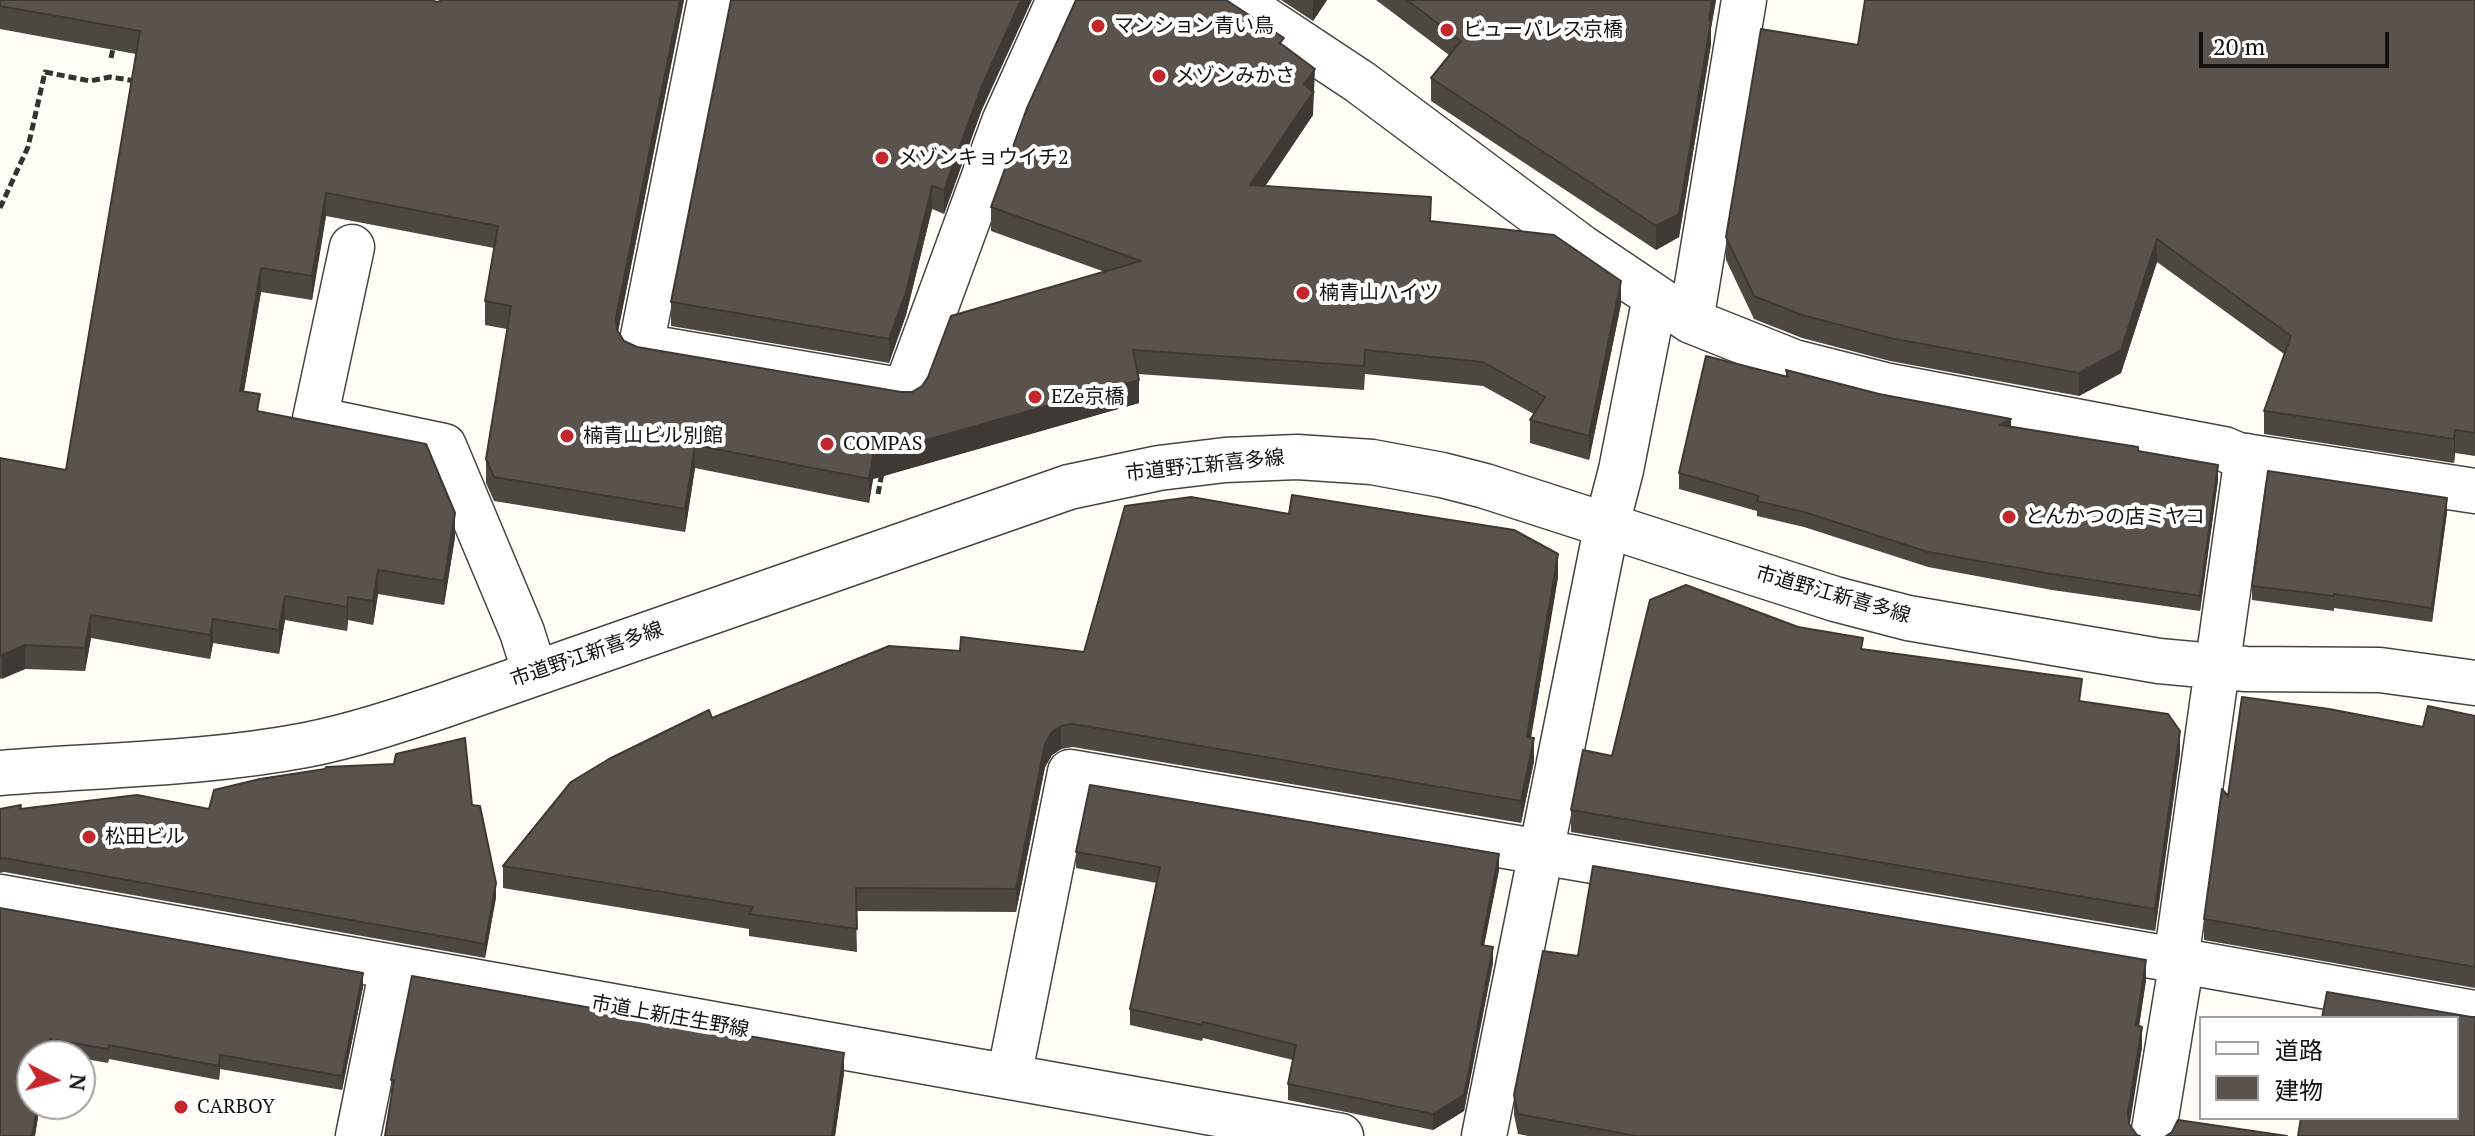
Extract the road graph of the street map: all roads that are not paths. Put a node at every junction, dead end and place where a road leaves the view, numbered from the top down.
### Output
1 (710, 0) edge
2 (1059, 0) edge
3 (1236, 0) edge
4 (1744, 0) edge
5 (352, 247) dead end
6 (1655, 297) junction
7 (1691, 321) junction
8 (2247, 456) junction
9 (2473, 479) edge
10 (1607, 524) junction
11 (2217, 666) junction
12 (535, 673) junction
13 (2475, 683) edge
14 (0, 773) edge
15 (1541, 852) junction
16 (0, 897) edge
17 (2176, 960) junction
18 (392, 968) junction
19 (2475, 1013) edge
20 (1009, 1077) junction
21 (358, 1136) edge
22 (1341, 1136) edge
23 (1484, 1136) edge
24 (2153, 1136) edge

1 - 2 street
3 - 6 street
4 - 7 street
5 - 12 street
6 - 7 street
6 - 10 street
7 - 8 street
8 - 9 street
8 - 11 street
10 - 11 street, 市道野江新喜多線
10 - 12 street, 市道野江新喜多線
10 - 15 street
11 - 13 street, 市道野江新喜多線
11 - 17 street
12 - 14 street, 市道野江新喜多線
15 - 17 street
15 - 20 street
15 - 23 street
16 - 18 street, 市道上新庄生野線
17 - 19 street
17 - 24 street
18 - 20 street, 市道上新庄生野線
18 - 21 street
20 - 22 street, 市道上新庄生野線

